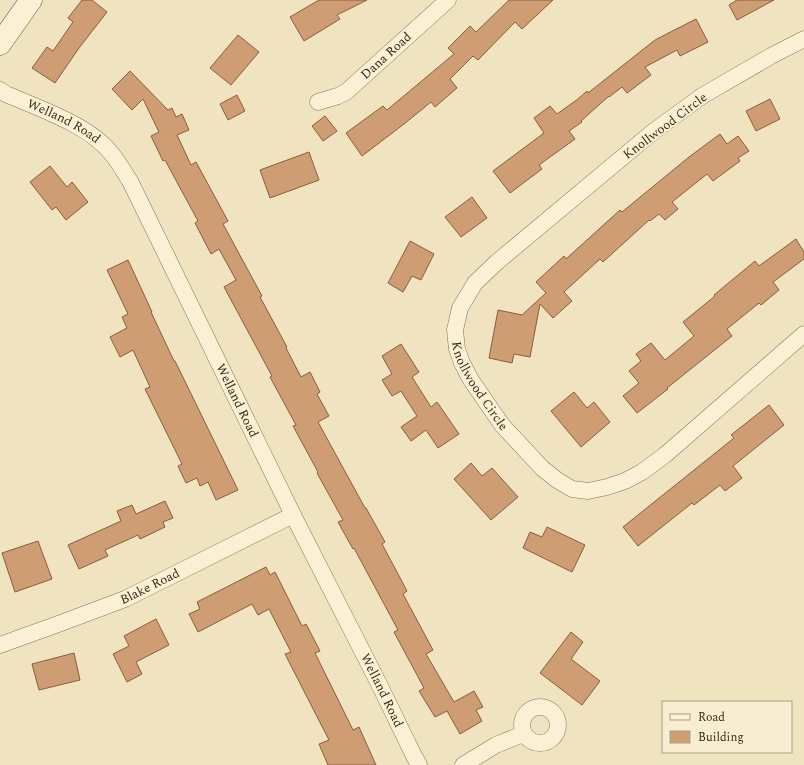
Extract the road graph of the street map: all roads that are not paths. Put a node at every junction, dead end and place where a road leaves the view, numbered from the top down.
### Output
1 (31, 0) edge
2 (448, 0) edge
3 (804, 39) edge
4 (0, 44) edge
5 (0, 90) edge
6 (318, 102) dead end
7 (804, 334) edge
8 (293, 515) junction
9 (0, 645) edge
10 (523, 734) dead end
11 (419, 765) edge
12 (463, 765) edge

1 - 4 street
2 - 6 street, Dana Road
3 - 7 street, Knollwood Circle
5 - 8 street, Welland Road
8 - 9 street, Blake Road
8 - 11 street, Welland Road
10 - 12 street

